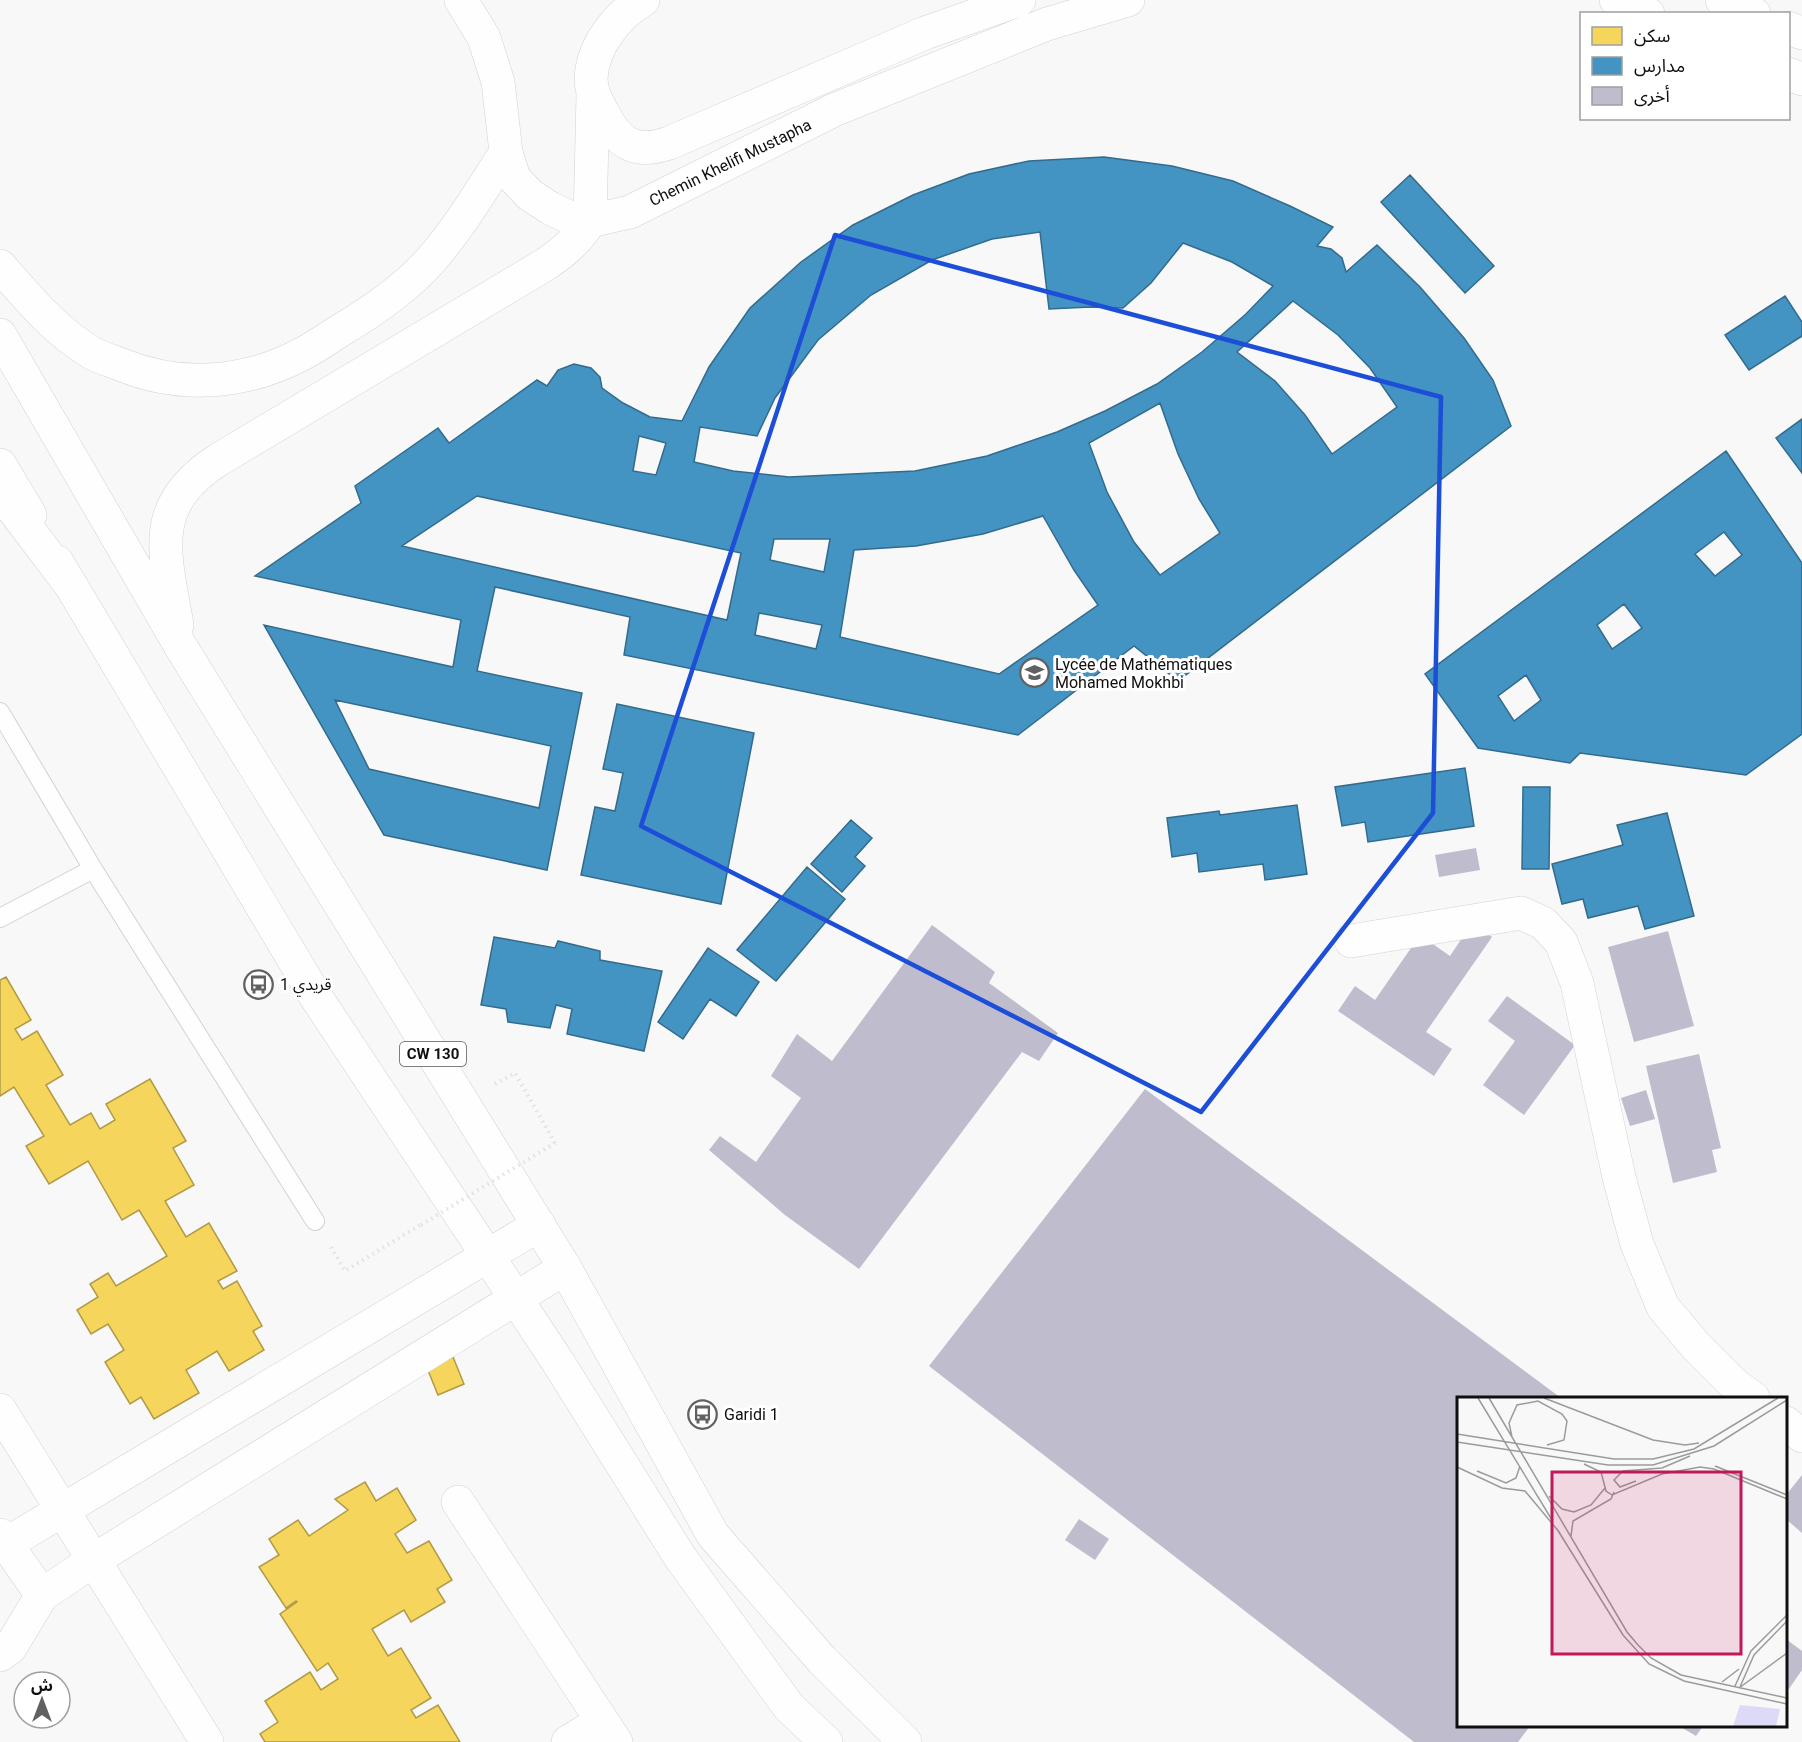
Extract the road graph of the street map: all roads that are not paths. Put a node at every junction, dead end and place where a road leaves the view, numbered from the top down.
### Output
1 (461, 0) edge
2 (643, 0) edge
3 (1019, 0) edge
4 (1128, 0) edge
5 (1616, 0) edge
6 (1722, 0) edge
7 (1643, 12) edge
8 (1749, 12) edge
9 (593, 95) junction
10 (506, 152) junction
11 (590, 221) junction
12 (0, 266) edge
13 (0, 335) edge
14 (0, 465) edge
15 (0, 492) edge
16 (72, 587) junction
17 (181, 647) junction
18 (0, 712) edge
19 (93, 869) junction
20 (0, 918) edge
21 (1351, 941) dead end
22 (315, 1221) dead end
23 (539, 1225) junction
24 (488, 1256) junction
25 (565, 1268) junction
26 (516, 1298) junction
27 (1752, 1397) edge
28 (0, 1410) edge
29 (1787, 1425) edge
30 (1802, 1436) edge
31 (458, 1502) dead end
32 (62, 1510) junction
33 (3, 1539) edge
34 (94, 1560) junction
35 (42, 1595) junction
36 (0, 1655) edge
37 (609, 1731) edge
38 (207, 1742) edge
39 (568, 1742) edge
40 (826, 1742) edge
41 (905, 1742) edge

1 - 10 main road, Chemin Khelifi Mustapha
2 - 9 main road
3 - 9 main road
4 - 11 main road, Chemin Khelifi Mustapha
5 - 7 main road
6 - 8 main road
9 - 11 main road
10 - 11 main road, Chemin Khelifi Mustapha
10 - 12 main road
11 - 17 main road
13 - 17 main road, CW 130
14 - 16 main road
15 - 16 main road
16 - 24 main road
17 - 23 main road, CW 130
18 - 19 lane
19 - 20 lane
19 - 22 lane
21 - 27 main road
23 - 24 main road
23 - 25 main road, CW 130
24 - 26 main road
24 - 32 main road
25 - 26 main road
25 - 41 main road, CW 130
26 - 34 main road
26 - 40 main road
28 - 32 main road
29 - 30 main road
31 - 37 main road
32 - 33 main road
32 - 34 main road
33 - 35 main road
34 - 35 main road
34 - 38 main road
35 - 36 main road
37 - 39 main road

